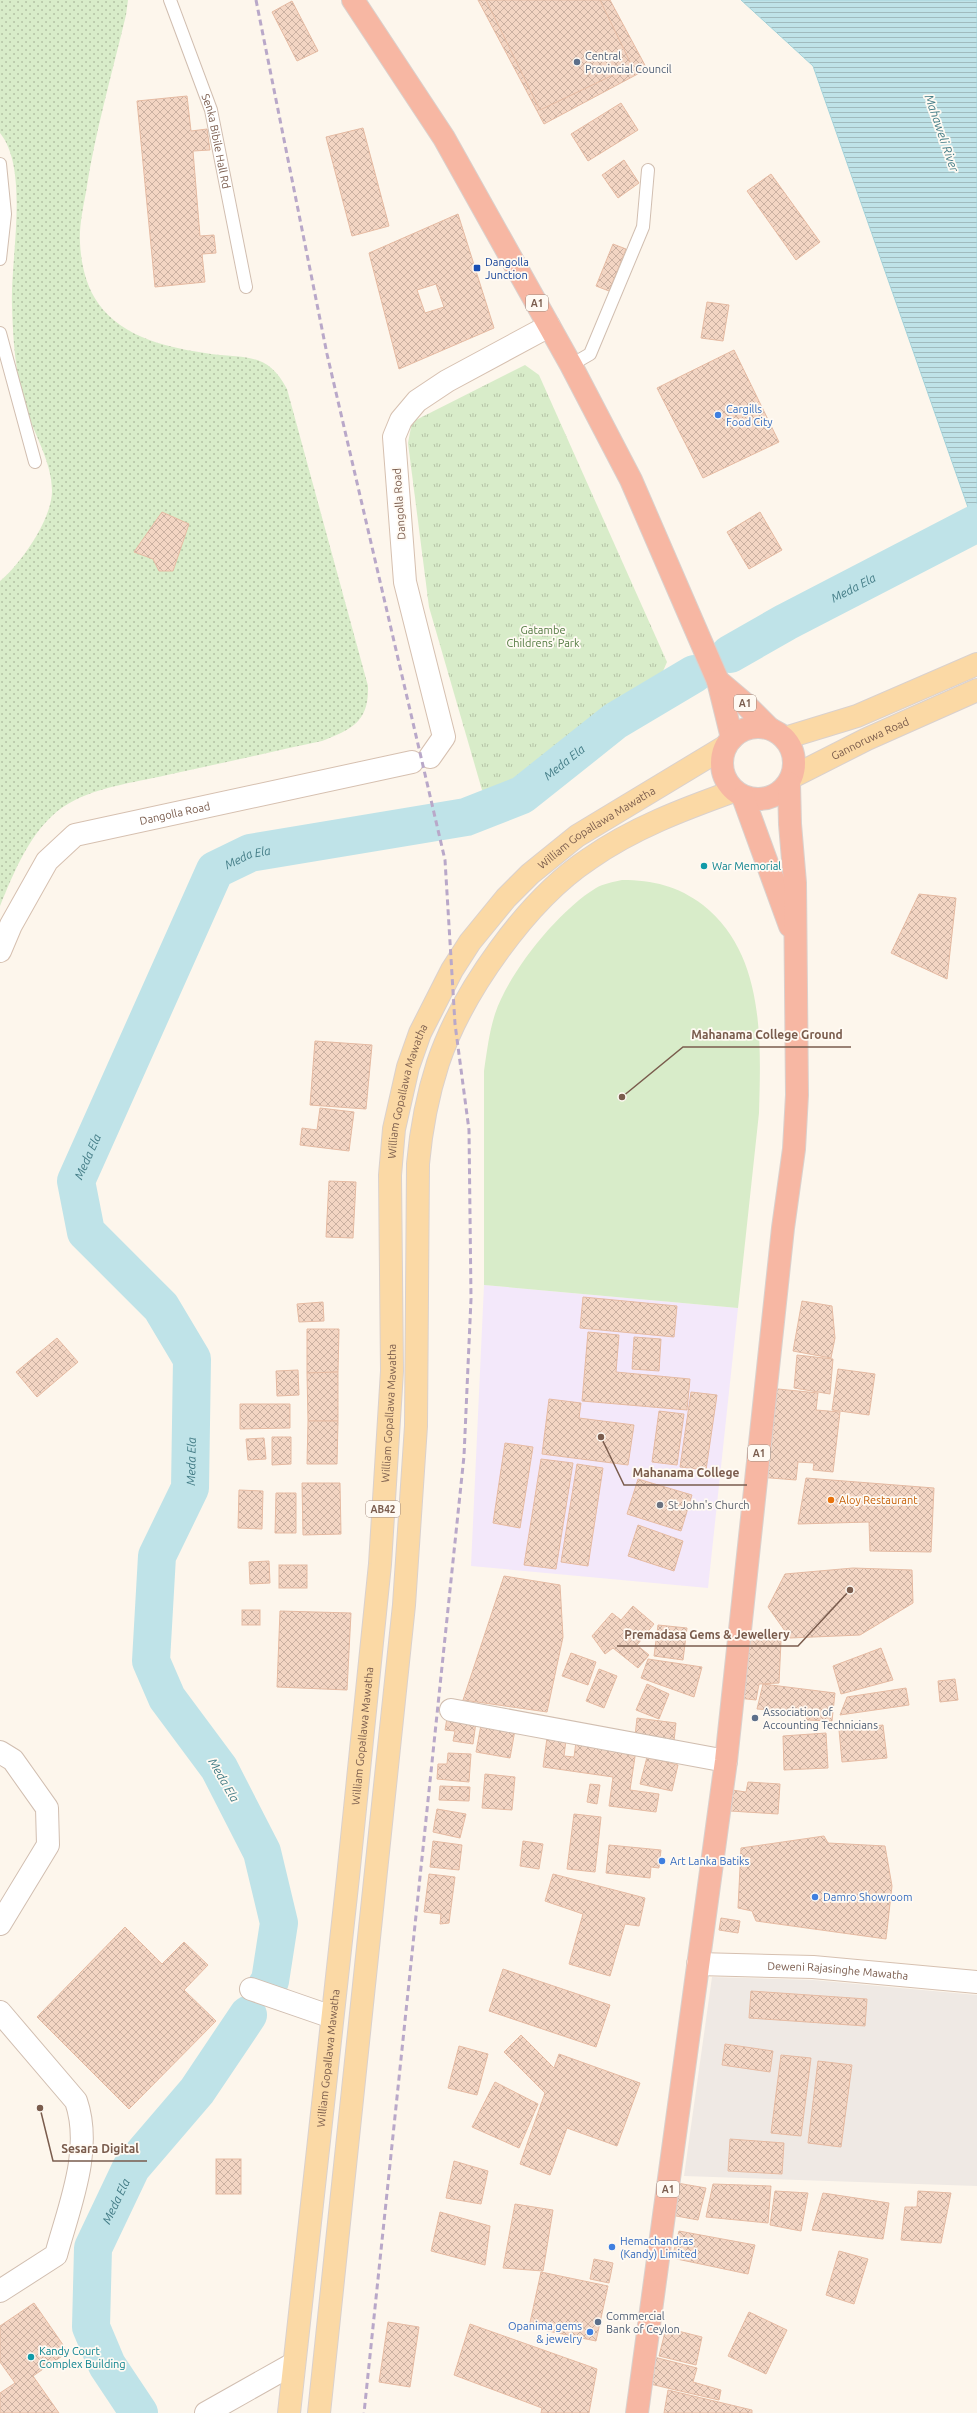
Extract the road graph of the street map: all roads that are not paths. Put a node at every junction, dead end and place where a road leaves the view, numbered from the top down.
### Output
1 (170, 0) edge
2 (353, 0) edge
3 (0, 164) edge
4 (648, 170) dead end
5 (0, 259) edge
6 (246, 287) dead end
7 (549, 326) junction
8 (0, 333) edge
9 (571, 365) junction
10 (35, 462) dead end
11 (977, 664) edge
12 (718, 681) junction
13 (977, 690) edge
14 (777, 733) junction
15 (729, 742) junction
16 (790, 780) junction
17 (739, 794) junction
18 (795, 940) junction
19 (0, 951) edge
20 (452, 1710) dead end
21 (0, 1752) edge
22 (726, 1761) junction
23 (0, 1924) edge
24 (698, 1964) junction
25 (977, 1982) edge
26 (251, 1989) dead end
27 (0, 2012) edge
28 (332, 2018) junction
29 (0, 2291) edge
30 (293, 2364) junction
31 (206, 2413) edge
32 (289, 2413) edge
33 (319, 2413) edge
34 (637, 2413) edge

1 - 6 lane, Senka Bibile Hall Rd
2 - 7 highway, A1
3 - 5 lane
4 - 9 lane
7 - 9 highway, A1
7 - 19 street, Dangolla Road
8 - 10 lane
9 - 12 highway, A1
11 - 14 main road
12 - 14 highway, A1
12 - 15 highway, A1
13 - 16 main road, Gannoruwa Road
14 - 15 highway
14 - 16 highway
15 - 17 highway
15 - 28 main road, William Gopallawa Mawatha / AB42
16 - 17 highway
16 - 18 highway, A1
17 - 18 highway, A1
17 - 33 main road, William Gopallawa Mawatha / AB42
18 - 22 highway, A1
20 - 22 street
21 - 23 street
22 - 24 highway, A1
24 - 25 street, Deweni Rajasinghe Mawatha
24 - 34 highway, A1
26 - 28 street
27 - 29 street
28 - 30 main road, William Gopallawa Mawatha / AB42
30 - 31 street
30 - 32 main road, William Gopallawa Mawatha / AB42

